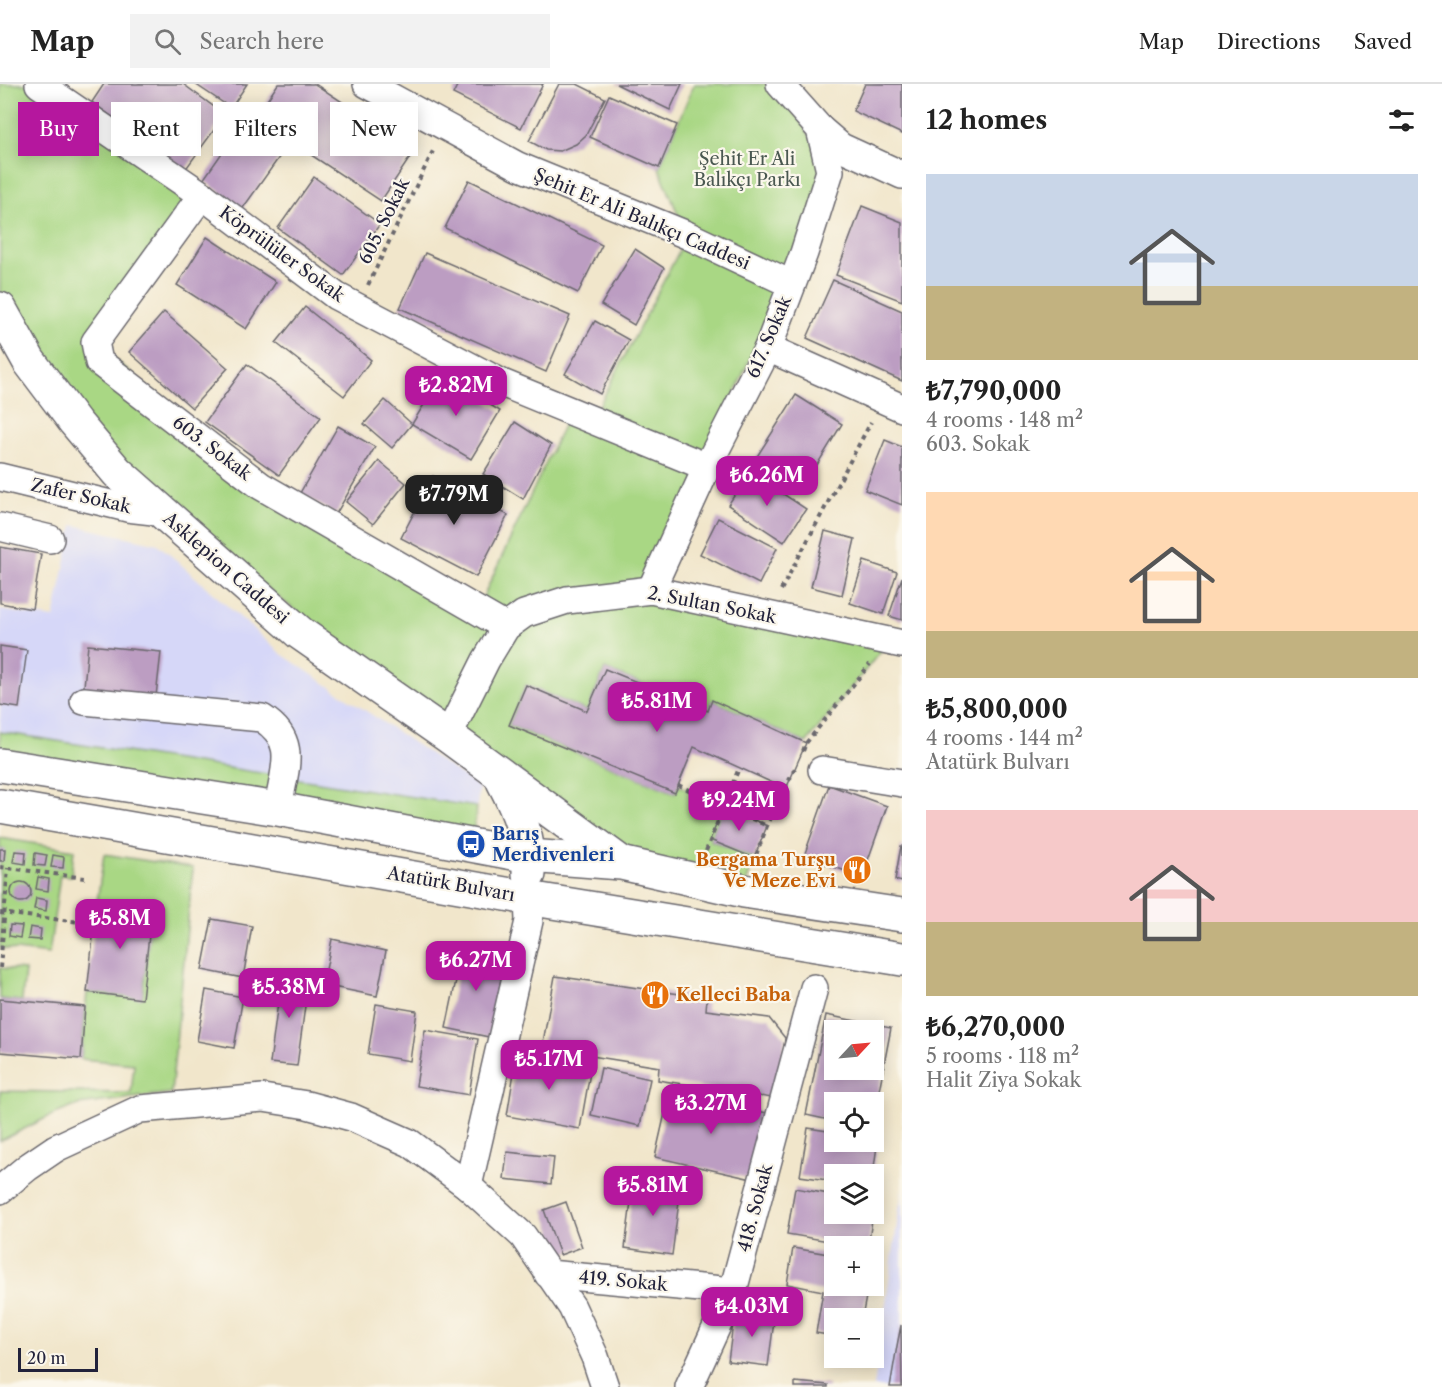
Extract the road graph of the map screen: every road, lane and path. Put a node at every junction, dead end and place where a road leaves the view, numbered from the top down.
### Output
1 (39, 84) edge
2 (367, 84) edge
3 (780, 84) edge
4 (820, 129) junction
5 (436, 146) dead end
6 (902, 176) edge
7 (202, 195) junction
8 (791, 284) junction
9 (357, 307) junction
10 (0, 309) edge
11 (768, 348) junction
12 (902, 408) edge
13 (867, 430) dead end
14 (707, 467) junction
15 (0, 477) edge
16 (162, 512) junction
17 (0, 527) edge
18 (50, 539) dead end
19 (651, 590) junction
20 (768, 615) junction
21 (506, 627) junction
22 (902, 644) edge
23 (84, 701) dead end
24 (448, 736) junction
25 (0, 765) edge
26 (739, 768) dead end
27 (822, 770) dead end
28 (501, 777) junction
29 (902, 783) edge
30 (678, 784) dead end
31 (0, 806) edge
32 (724, 806) junction
33 (278, 809) junction
34 (767, 826) dead end
35 (530, 856) junction
36 (702, 861) dead end
37 (621, 863) junction
38 (0, 867) edge
39 (8, 868) junction
40 (85, 878) dead end
41 (528, 898) junction
42 (614, 912) junction
43 (2, 913) edge
44 (902, 915) edge
45 (80, 922) dead end
46 (902, 959) edge
47 (0, 968) edge
48 (814, 988) dead end
49 (468, 1186) junction
50 (0, 1190) edge
51 (548, 1274) junction
52 (734, 1291) junction
53 (605, 1387) edge
54 (689, 1387) edge

1 - 7 street, Köprülüler Sokak
2 - 8 street, Şehit Er Ali Balıkçı Caddesi
3 - 4 street, 617. Sokak
4 - 6 street
4 - 8 street, 617. Sokak
5 - 9 path, 605. Sokak
7 - 9 street, Köprülüler Sokak
7 - 21 street, 603. Sokak
8 - 11 street, 617. Sokak
9 - 14 street, Köprülüler Sokak
10 - 16 main road, Asklepion Caddesi
11 - 12 street
11 - 14 street, 617. Sokak
13 - 20 path
14 - 19 street, 617. Sokak
15 - 16 street, Zafer Sokak
16 - 24 main road, Asklepion Caddesi
17 - 18 street
19 - 20 street, 2. Sultan Sokak
19 - 21 street, 2. Sultan Sokak
20 - 22 street, 2. Sultan Sokak
21 - 24 street, 2. Sultan Sokak
23 - 33 street
24 - 28 main road, Asklepion Caddesi
25 - 33 main road
26 - 32 path
27 - 29 street
28 - 35 main road, Asklepion Caddesi
28 - 37 main road, Asklepion Caddesi
30 - 32 path
31 - 41 main road, Atatürk Bulvarı
32 - 34 path
32 - 36 path
33 - 35 main road
35 - 37 main road
35 - 41 main road, Asklepion Caddesi
37 - 42 main road
37 - 44 main road
38 - 39 path
39 - 40 path
39 - 43 path
41 - 42 main road, Atatürk Bulvarı
41 - 49 street
42 - 46 main road, Atatürk Bulvarı
43 - 45 path
43 - 47 path
48 - 52 street, 418. Sokak
49 - 50 street
49 - 51 street
51 - 52 street, 419. Sokak
51 - 53 street
52 - 54 street, 418. Sokak

